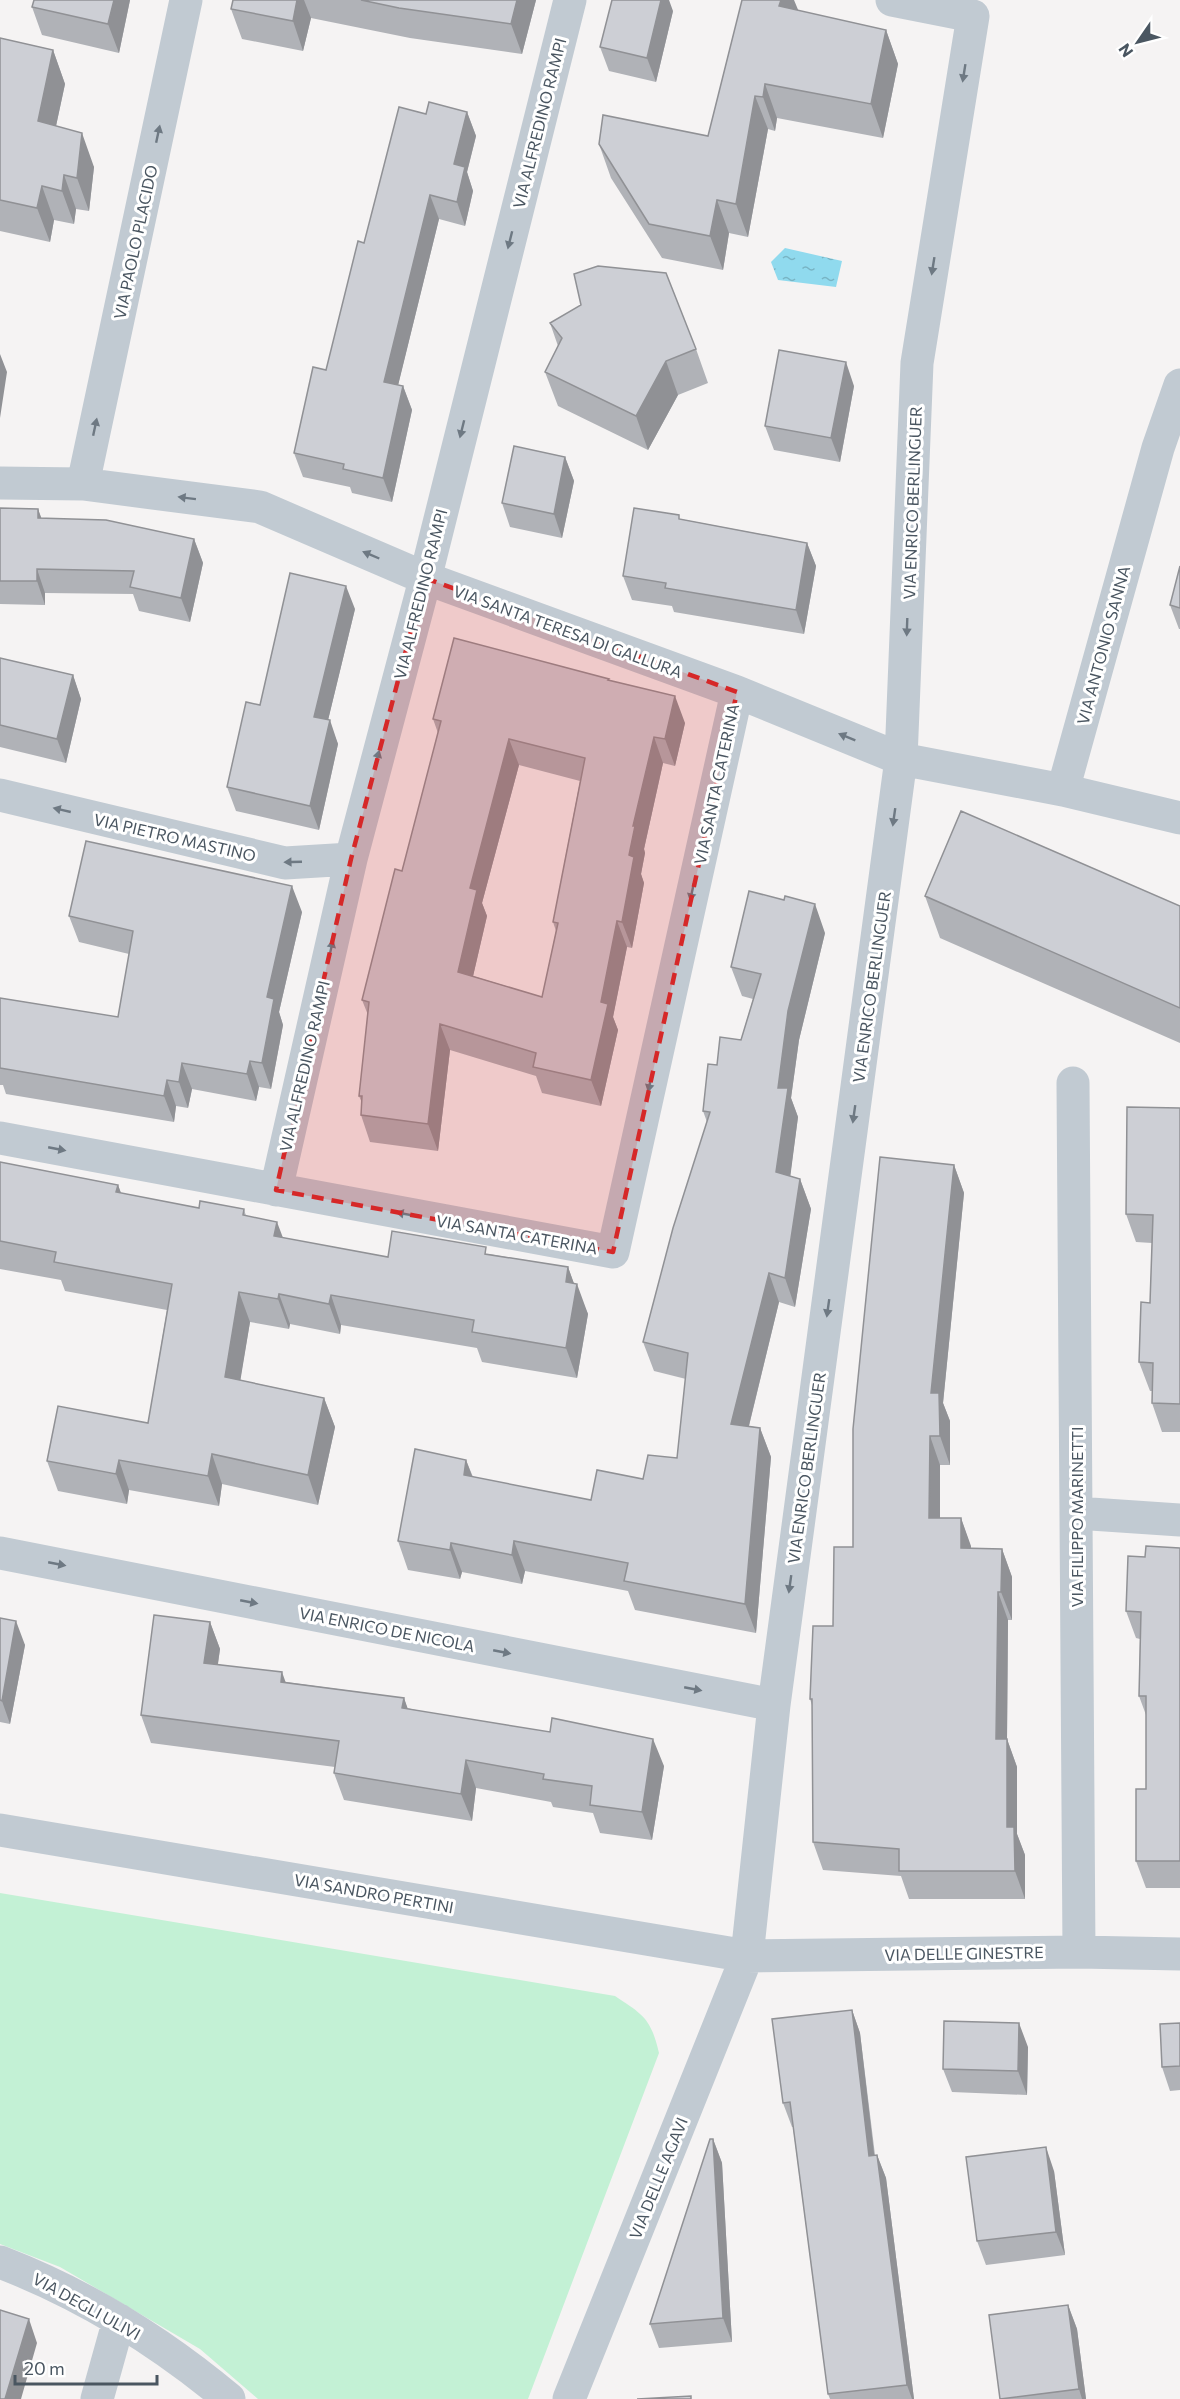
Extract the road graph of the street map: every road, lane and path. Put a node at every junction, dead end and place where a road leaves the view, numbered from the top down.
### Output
1 (186, 0) edge
2 (570, 0) edge
3 (892, 0) edge
4 (1180, 385) edge
5 (0, 483) edge
6 (83, 484) junction
7 (425, 579) junction
8 (737, 692) junction
9 (902, 759) junction
10 (1063, 790) junction
11 (0, 795) edge
12 (1180, 818) edge
13 (351, 859) junction
14 (1073, 1083) dead end
15 (0, 1138) edge
16 (276, 1190) junction
17 (1076, 1513) junction
18 (1180, 1520) edge
19 (0, 1553) edge
20 (774, 1705) junction
21 (0, 1830) edge
22 (1079, 1952) junction
23 (1180, 1954) edge
24 (747, 1956) junction
25 (0, 2262) edge
26 (119, 2320) junction
27 (97, 2399) edge
28 (229, 2399) edge
29 (569, 2399) edge

6 -> 1 street, VIA PAOLO PLACIDO
2 -> 7 street, VIA ALFREDINO RAMPI
3 -> 9 street, VIA ENRICO BERLINGUER
4 - 10 street, VIA ANTONIO SANNA
5 - 6 street, VIA SANTA TERESA DI GALLURA
7 -> 6 street, VIA SANTA TERESA DI GALLURA
7 - 8 street, VIA SANTA TERESA DI GALLURA
13 -> 7 street, VIA ALFREDINO RAMPI
9 -> 8 street, VIA SANTA TERESA DI GALLURA
8 -> 16 street, VIA SANTA CATERINA
9 - 10 street, VIA SANTA TERESA DI GALLURA
9 -> 20 street, VIA ENRICO BERLINGUER
10 - 12 street
13 -> 11 street, VIA PIETRO MASTINO
16 -> 13 street, VIA ALFREDINO RAMPI
14 - 17 street, VIA FILIPPO MARINETTI
15 -> 16 street, VIA SANTA CATERINA
17 - 18 street
17 - 22 street, VIA FILIPPO MARINETTI
19 -> 20 street, VIA ENRICO DE NICOLA
20 - 24 street, VIA ENRICO BERLINGUER
21 - 24 street, VIA SANDRO PERTINI
22 - 23 street, VIA DELLE GINESTRE
22 - 24 street, VIA DELLE GINESTRE
24 - 29 street, VIA DELLE AGAVI
25 - 26 street, VIA DEGLI ULIVI
26 - 27 street
26 - 28 street, VIA DEGLI ULIVI

